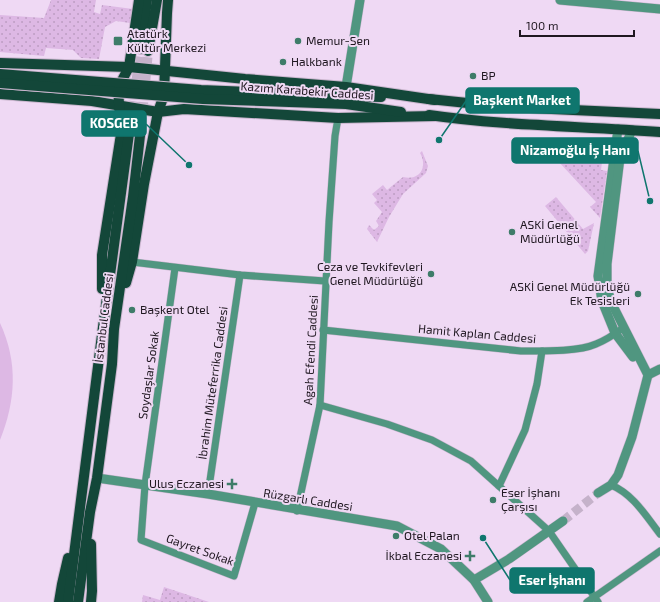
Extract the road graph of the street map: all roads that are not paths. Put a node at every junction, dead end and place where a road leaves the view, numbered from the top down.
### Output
1 (139, 0) edge
2 (147, 0) edge
3 (157, 0) edge
4 (168, 0) edge
5 (360, 0) edge
6 (560, 0) edge
7 (642, 4) edge
8 (660, 9) edge
9 (0, 63) edge
10 (129, 67) junction
11 (165, 70) junction
12 (0, 74) edge
13 (0, 83) edge
14 (0, 94) edge
15 (346, 96) junction
16 (120, 105) junction
17 (158, 112) junction
18 (660, 114) edge
19 (435, 116) junction
20 (338, 118) junction
21 (130, 126) tunnel mouth
22 (141, 127) tunnel mouth
23 (618, 129) junction
24 (632, 130) junction
25 (660, 132) edge
26 (132, 262) junction
27 (175, 268) junction
28 (240, 275) junction
29 (325, 281) junction
30 (102, 327) junction
31 (624, 328) junction
32 (114, 329) junction
33 (323, 330) junction
34 (615, 333) junction
35 (542, 351) junction
36 (660, 370) edge
37 (648, 375) junction
38 (320, 405) junction
39 (97, 478) junction
40 (144, 485) junction
41 (612, 485) junction
42 (499, 486) junction
43 (598, 493) tunnel mouth
44 (208, 494) junction
45 (255, 503) junction
46 (297, 510) junction
47 (85, 512) junction
48 (563, 521) tunnel mouth
49 (549, 531) junction
50 (660, 534) edge
51 (660, 551) edge
52 (474, 580) junction
53 (596, 600) edge
54 (59, 602) edge
55 (68, 602) edge
56 (78, 602) edge
57 (91, 602) edge
58 (488, 602) edge
59 (587, 602) edge

1 - 10 main road
2 - 3 main road
4 - 11 main road
5 - 15 street
6 - 7 street
7 - 8 street
9 - 10 main road
10 - 11 main road
10 - 16 main road
11 - 15 main road
11 - 17 main road
12 - 15 main road, Kazım Karabekir Caddesi, bridge
13 - 15 main road, Kazım Karabekir Caddesi, bridge
14 - 16 main road
15 - 18 main road, Kazım Karabekir Caddesi
15 - 19 main road, Kazım Karabekir Caddesi
16 - 17 main road
16 - 30 main road
17 - 20 main road
17 - 26 main road
19 - 20 main road
19 - 23 main road, Kazım Karabekir Caddesi
20 - 29 street, Agah Efendi Caddesi
21 - 30 main road, İstanbul Caddesi
22 - 32 main road, İstanbul Caddesi
23 - 24 main road, Kazım Karabekir Caddesi
23 - 34 street
24 - 25 main road, Kazım Karabekir Caddesi
24 - 31 street
26 - 27 street
26 - 32 main road
27 - 28 street
27 - 40 street, Soydaşlar Sokak
28 - 29 street
28 - 44 street, İbrahim Müteferrika Caddesi
29 - 33 street, Agah Efendi Caddesi
30 - 47 main road, İstanbul Caddesi
31 - 34 street, Hamit Kaplan Caddesi
31 - 37 street
32 - 39 main road, İstanbul Caddesi
33 - 35 street, Hamit Kaplan Caddesi
33 - 38 street, Agah Efendi Caddesi
34 - 35 street, Hamit Kaplan Caddesi
34 - 37 street
35 - 42 street
36 - 37 street
37 - 41 street
38 - 42 street
38 - 46 street, Agah Efendi Caddesi
39 - 40 street, Rüzgarlı Caddesi
39 - 47 main road, İstanbul Caddesi
40 - 44 street, Rüzgarlı Caddesi
40 - 45 street, Gayret Sokak
41 - 43 street
41 - 50 street
42 - 49 street
44 - 45 street, Rüzgarlı Caddesi
45 - 46 street, Rüzgarlı Caddesi
46 - 52 street, Rüzgarlı Caddesi
47 - 54 main road, İstanbul Caddesi
47 - 55 main road, İstanbul Caddesi
47 - 56 main road, İstanbul Caddesi
47 - 57 main road, İstanbul Caddesi
48 - 49 street
49 - 52 street
49 - 53 street
51 - 53 street
52 - 58 street, Rüzgarlı Caddesi
53 - 59 street

